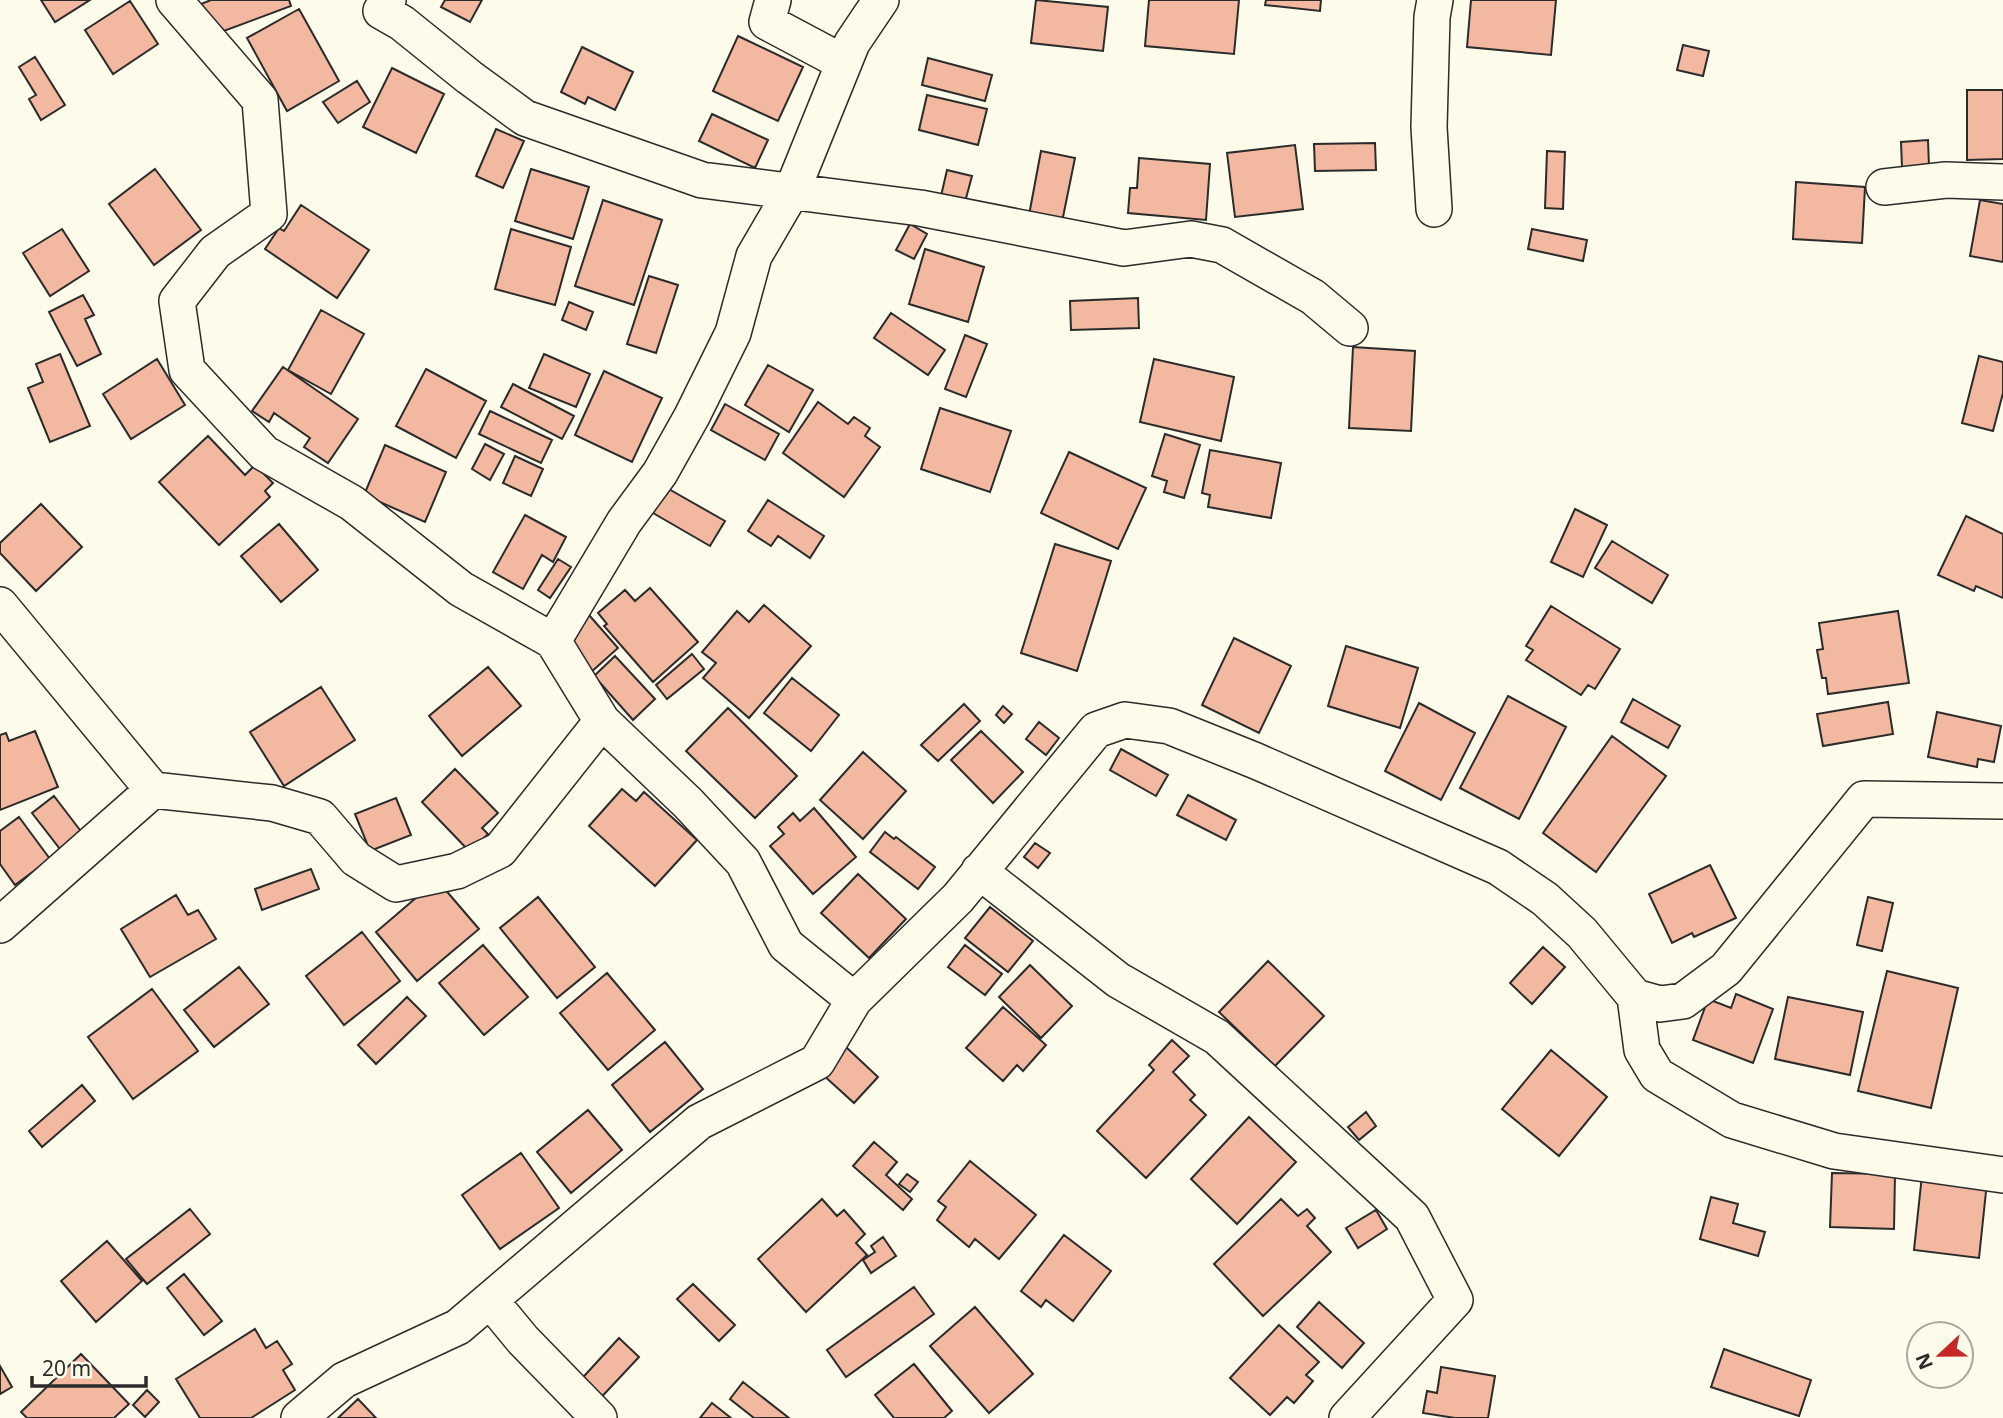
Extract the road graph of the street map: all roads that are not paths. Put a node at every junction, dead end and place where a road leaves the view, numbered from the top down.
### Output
1 (174, 0) edge
2 (773, 0) edge
3 (881, 0) edge
4 (1435, 0) edge
5 (380, 4) edge
6 (844, 64) junction
7 (2003, 182) edge
8 (1884, 187) dead end
9 (792, 191) junction
10 (1434, 209) dead end
11 (1350, 328) dead end
12 (0, 605) edge
13 (553, 641) junction
14 (602, 721) junction
15 (153, 790) junction
16 (2003, 801) edge
17 (979, 871) junction
18 (0, 925) edge
19 (1635, 997) junction
20 (854, 1000) junction
21 (2003, 1175) edge
22 (490, 1300) junction
23 (299, 1418) edge
24 (599, 1418) edge
25 (1347, 1418) edge

1 - 13 street
2 - 6 street
3 - 6 street
4 - 10 street
5 - 9 street
6 - 9 street
7 - 8 street
9 - 11 street
9 - 13 street
12 - 15 street
13 - 14 street
14 - 15 street
14 - 20 street
15 - 18 street
16 - 19 street
17 - 19 street
17 - 20 street
17 - 25 street
19 - 21 street
20 - 22 street
22 - 23 street
22 - 24 street

